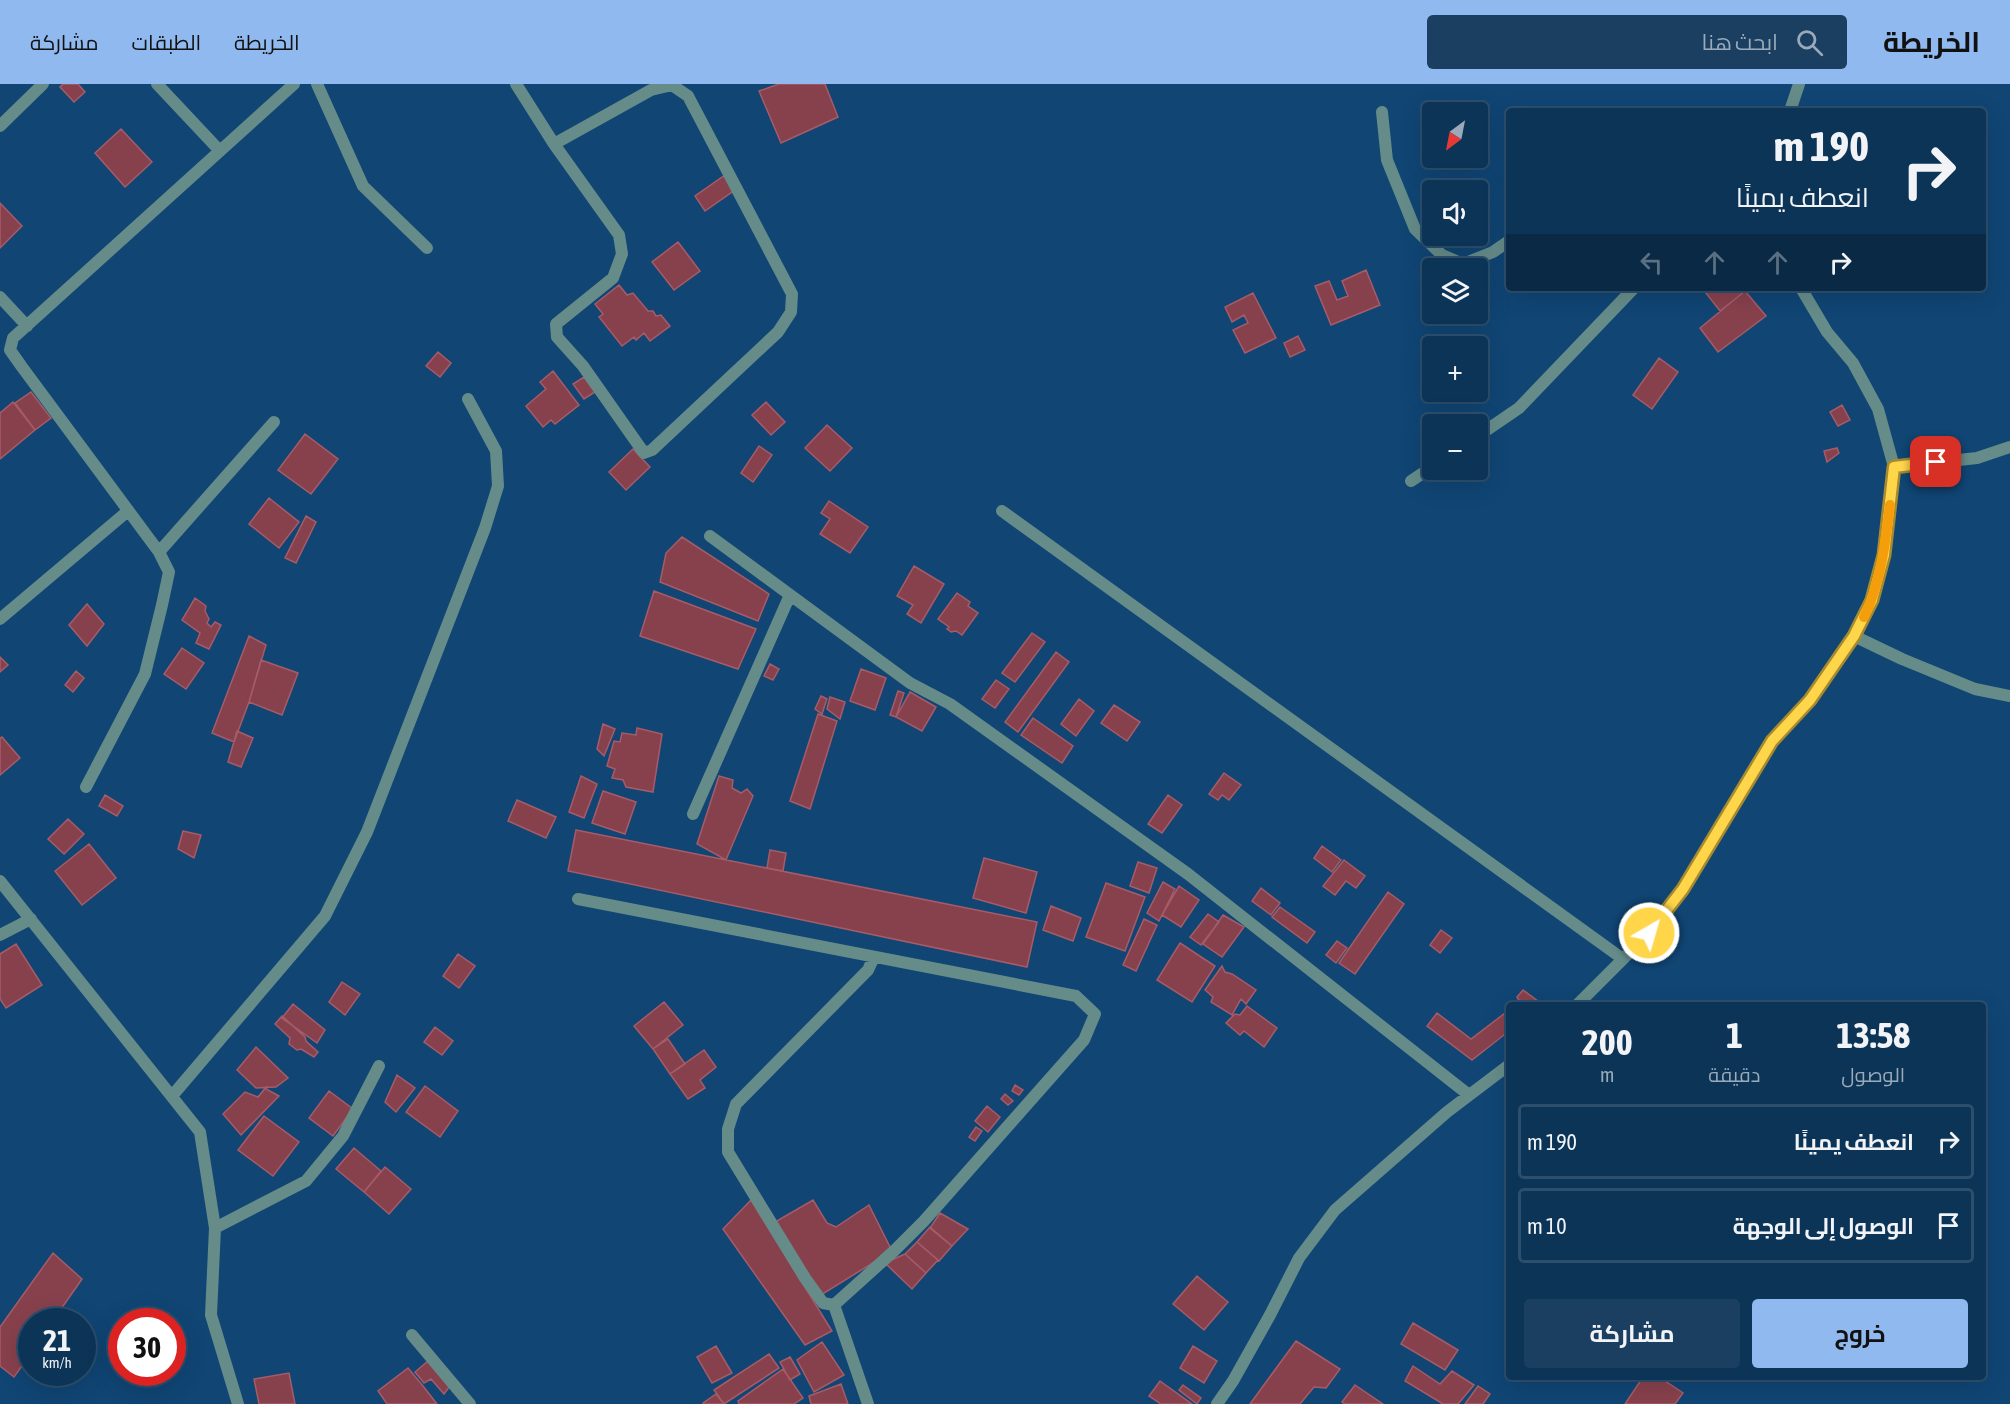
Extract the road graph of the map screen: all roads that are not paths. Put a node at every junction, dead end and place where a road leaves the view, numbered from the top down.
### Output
1 (43, 84) edge
2 (157, 84) edge
3 (294, 84) edge
4 (317, 84) edge
5 (516, 84) edge
6 (1799, 84) edge
7 (1791, 108) edge
8 (1382, 112) dead end
9 (0, 126) edge
10 (554, 144) junction
11 (220, 151) junction
12 (1506, 243) edge
13 (427, 248) dead end
14 (1631, 291) edge
15 (1803, 291) edge
16 (0, 297) edge
17 (27, 326) junction
18 (468, 399) dead end
19 (274, 422) dead end
20 (1488, 429) edge
21 (2010, 447) edge
22 (1894, 467) junction
23 (1422, 473) edge
24 (1411, 481) dead end
25 (128, 511) junction
26 (1002, 511) dead end
27 (710, 536) dead end
28 (159, 552) junction
29 (790, 595) junction
30 (0, 619) edge
31 (1854, 636) junction
32 (2010, 696) edge
33 (86, 787) dead end
34 (693, 814) dead end
35 (0, 881) edge
36 (579, 899) dead end
37 (31, 920) junction
38 (0, 935) edge
39 (874, 957) junction
40 (1623, 959) junction
41 (1580, 1002) edge
42 (379, 1066) dead end
43 (1506, 1067) edge
44 (1469, 1095) junction
45 (172, 1096) junction
46 (215, 1228) junction
47 (834, 1305) junction
48 (412, 1335) dead end
49 (238, 1404) edge
50 (470, 1404) edge
51 (868, 1404) edge
52 (1217, 1404) edge

1 - 9 street
2 - 11 street
3 - 11 street
4 - 13 street
5 - 10 street
6 - 7 street
8 - 12 street
10 - 10 street
11 - 17 street
14 - 20 street
15 - 22 street
16 - 17 street
17 - 25 street
18 - 45 street
19 - 28 street
21 - 22 street
22 - 31 street
23 - 24 street
25 - 28 street
25 - 30 street
26 - 40 street
27 - 29 street
28 - 33 street
29 - 34 street
29 - 44 street
31 - 32 street
31 - 40 street
35 - 37 street
36 - 39 street
37 - 38 street
37 - 45 street
39 - 47 street
39 - 47 street
40 - 41 street
42 - 46 street
43 - 44 street
44 - 52 street
45 - 46 street
46 - 49 street
47 - 51 street
48 - 50 street

